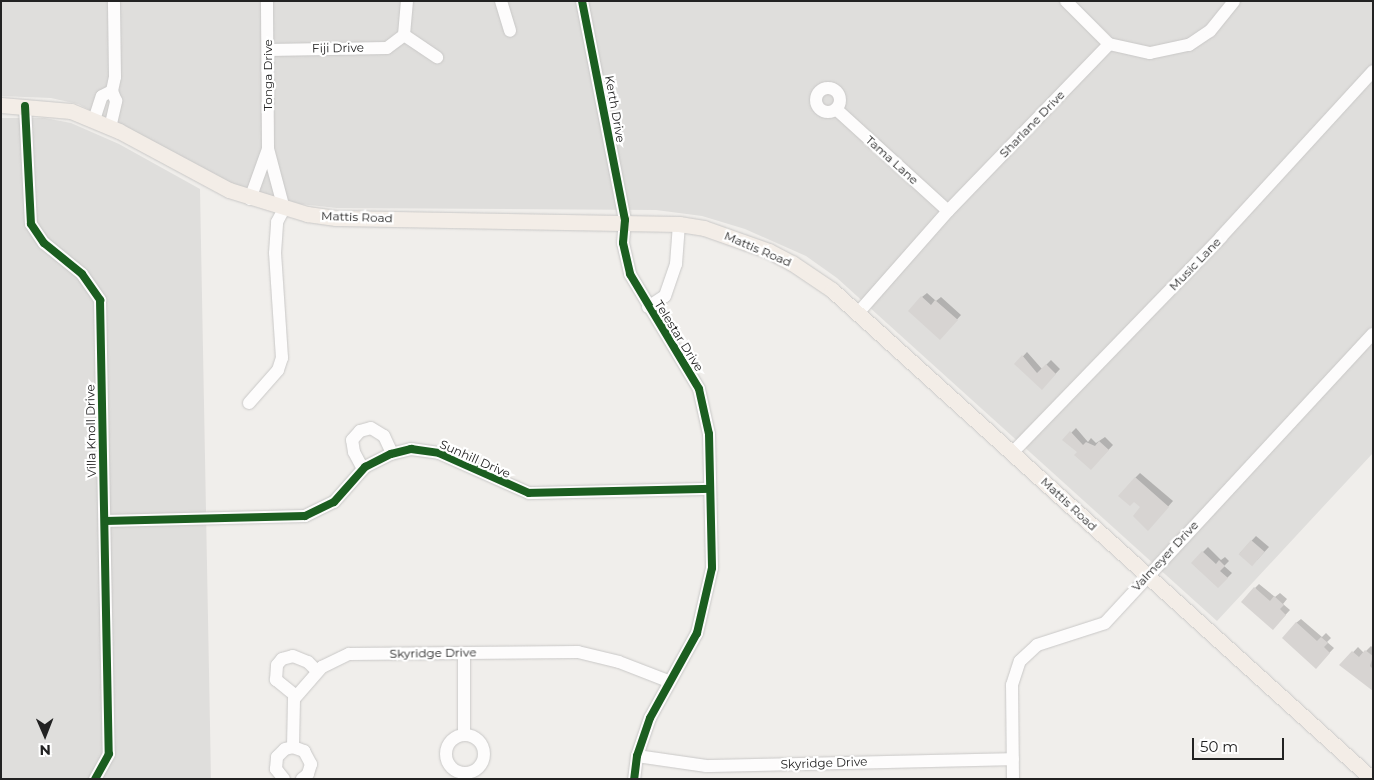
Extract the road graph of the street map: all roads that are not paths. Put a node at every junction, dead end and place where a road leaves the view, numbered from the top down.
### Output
1 (114, 1) edge
2 (268, 1) edge
3 (407, 1) edge
4 (501, 1) edge
5 (582, 1) edge
6 (1066, 1) edge
7 (1234, 1) edge
8 (510, 31) dead end
9 (404, 35) junction
10 (1109, 44) junction
11 (268, 50) junction
12 (437, 57) dead end
13 (1373, 72) edge
14 (112, 91) junction
15 (1, 105) edge
16 (25, 106) junction
17 (836, 109) dead end
18 (94, 120) junction
19 (110, 128) junction
20 (268, 149) junction
21 (250, 198) junction
22 (284, 209) junction
23 (948, 211) junction
24 (625, 220) junction
25 (679, 224) junction
26 (648, 307) junction
27 (858, 313) junction
28 (1373, 334) edge
29 (249, 403) dead end
30 (1013, 452) junction
31 (392, 453) junction
32 (363, 469) junction
33 (709, 489) junction
34 (104, 521) junction
35 (1147, 575) junction
36 (464, 653) junction
37 (317, 671) junction
38 (668, 681) junction
39 (296, 696) junction
40 (464, 734) dead end
41 (293, 747) junction
42 (637, 756) junction
43 (1013, 759) junction
44 (95, 779) edge
45 (284, 779) edge
46 (302, 779) edge
47 (634, 779) edge
48 (1013, 779) edge
49 (1372, 779) edge

1 - 14 street
2 - 11 street, Tonga Drive
3 - 9 street
4 - 8 street
5 - 24 street, Kerth Drive
6 - 10 street
7 - 10 street
9 - 11 street, Fiji Drive
9 - 12 street
10 - 23 street, Sharlane Drive
11 - 20 street, Tonga Drive
13 - 30 street, Music Lane
14 - 18 street
14 - 19 street
15 - 16 main road, Mattis Road
16 - 18 main road, Mattis Road
16 - 34 street, Villa Knoll Drive
17 - 23 street, Tama Lane
18 - 19 main road, Mattis Road
19 - 21 main road, Mattis Road
20 - 21 street, Tonga Drive
20 - 22 street, Tonga Drive
21 - 22 main road, Mattis Road
22 - 24 main road, Mattis Road
22 - 29 street
23 - 27 street, Sharlane Drive
24 - 25 main road, Mattis Road
24 - 26 street, Telestar Drive
25 - 26 street, Telestar Drive
25 - 27 main road, Mattis Road
26 - 33 street, Telestar Drive
27 - 30 main road, Mattis Road
28 - 35 street, Valmeyer Drive
30 - 35 main road, Mattis Road
31 - 32 street, Sunhill Drive
31 - 32 street
31 - 33 street, Sunhill Drive
32 - 34 street, Sunhill Drive
33 - 38 street, Telestar Drive
34 - 44 street, Villa Knoll Drive
35 - 43 street, Valmeyer Drive
35 - 49 main road, Mattis Road
36 - 37 street, Skyridge Drive
36 - 38 street, Skyridge Drive
36 - 40 street
37 - 39 street, Skyridge Drive
37 - 39 street
38 - 42 street, Telestar Drive
39 - 41 street
41 - 45 street
41 - 46 street
42 - 43 street, Skyridge Drive
42 - 47 street, Telestar Drive
43 - 48 street, Valmeyer Drive

